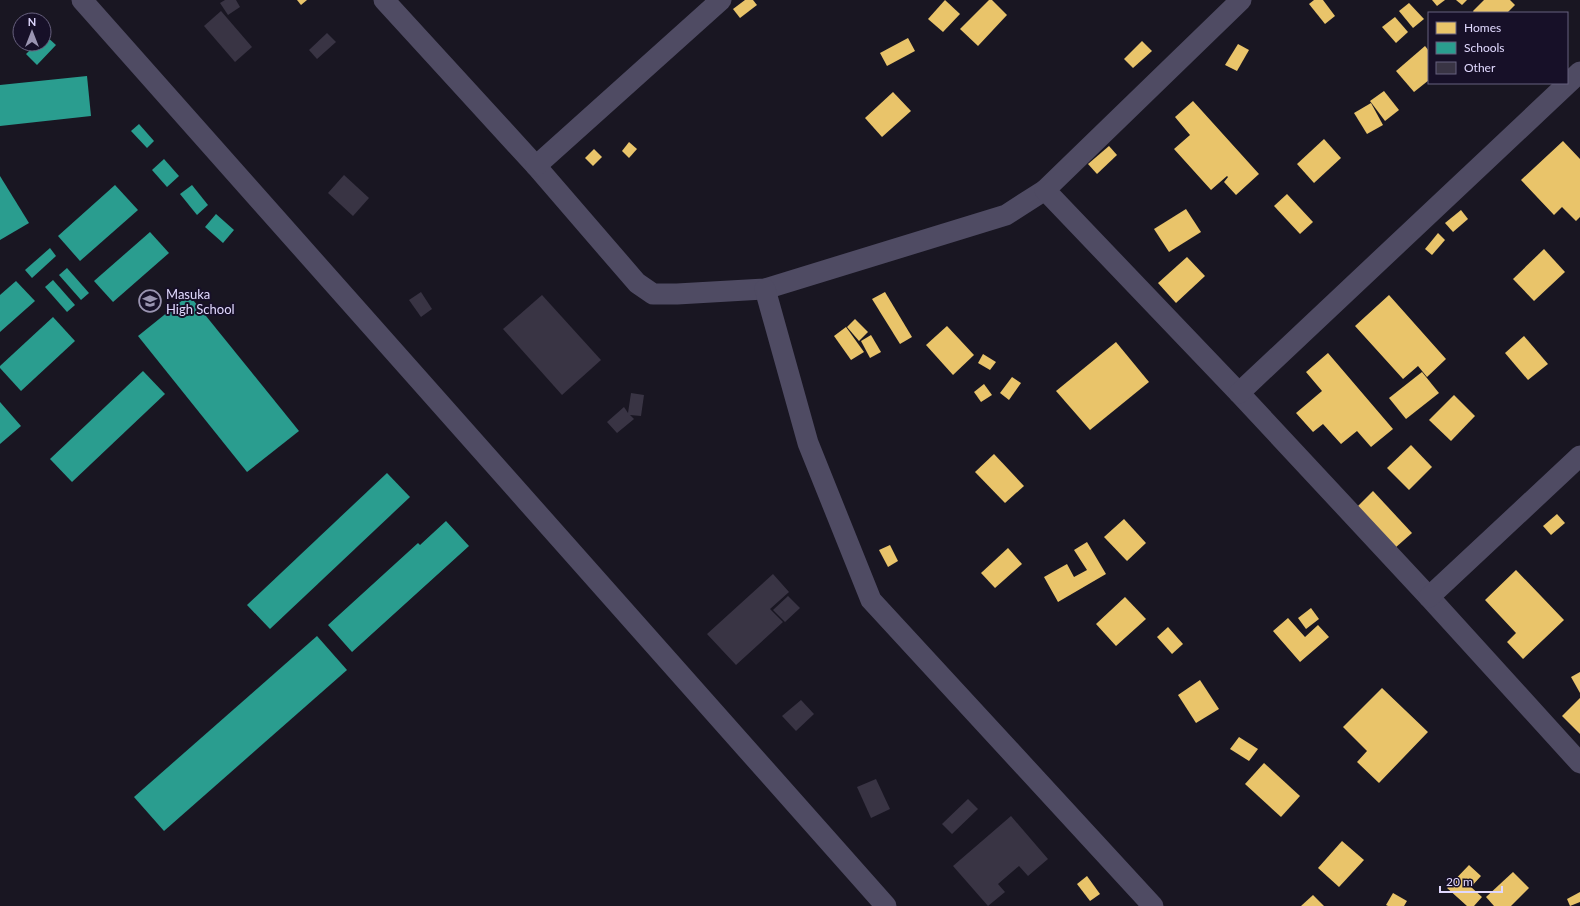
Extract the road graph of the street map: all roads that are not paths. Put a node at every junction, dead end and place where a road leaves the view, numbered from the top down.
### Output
1 (82, 0) edge
2 (384, 0) edge
3 (721, 0) edge
4 (1241, 0) edge
5 (1580, 72) edge
6 (1568, 83) edge
7 (1567, 84) edge
8 (536, 166) junction
9 (1044, 190) junction
10 (765, 289) junction
11 (1239, 393) junction
12 (1580, 456) edge
13 (1429, 597) junction
14 (1580, 763) edge
15 (886, 906) edge
16 (1153, 906) edge

1 - 15 street
2 - 8 street
3 - 8 street
4 - 9 street
5 - 6 street
7 - 11 street
8 - 10 street
9 - 10 street
9 - 11 street
10 - 16 street
11 - 13 street
12 - 13 street
13 - 14 street

